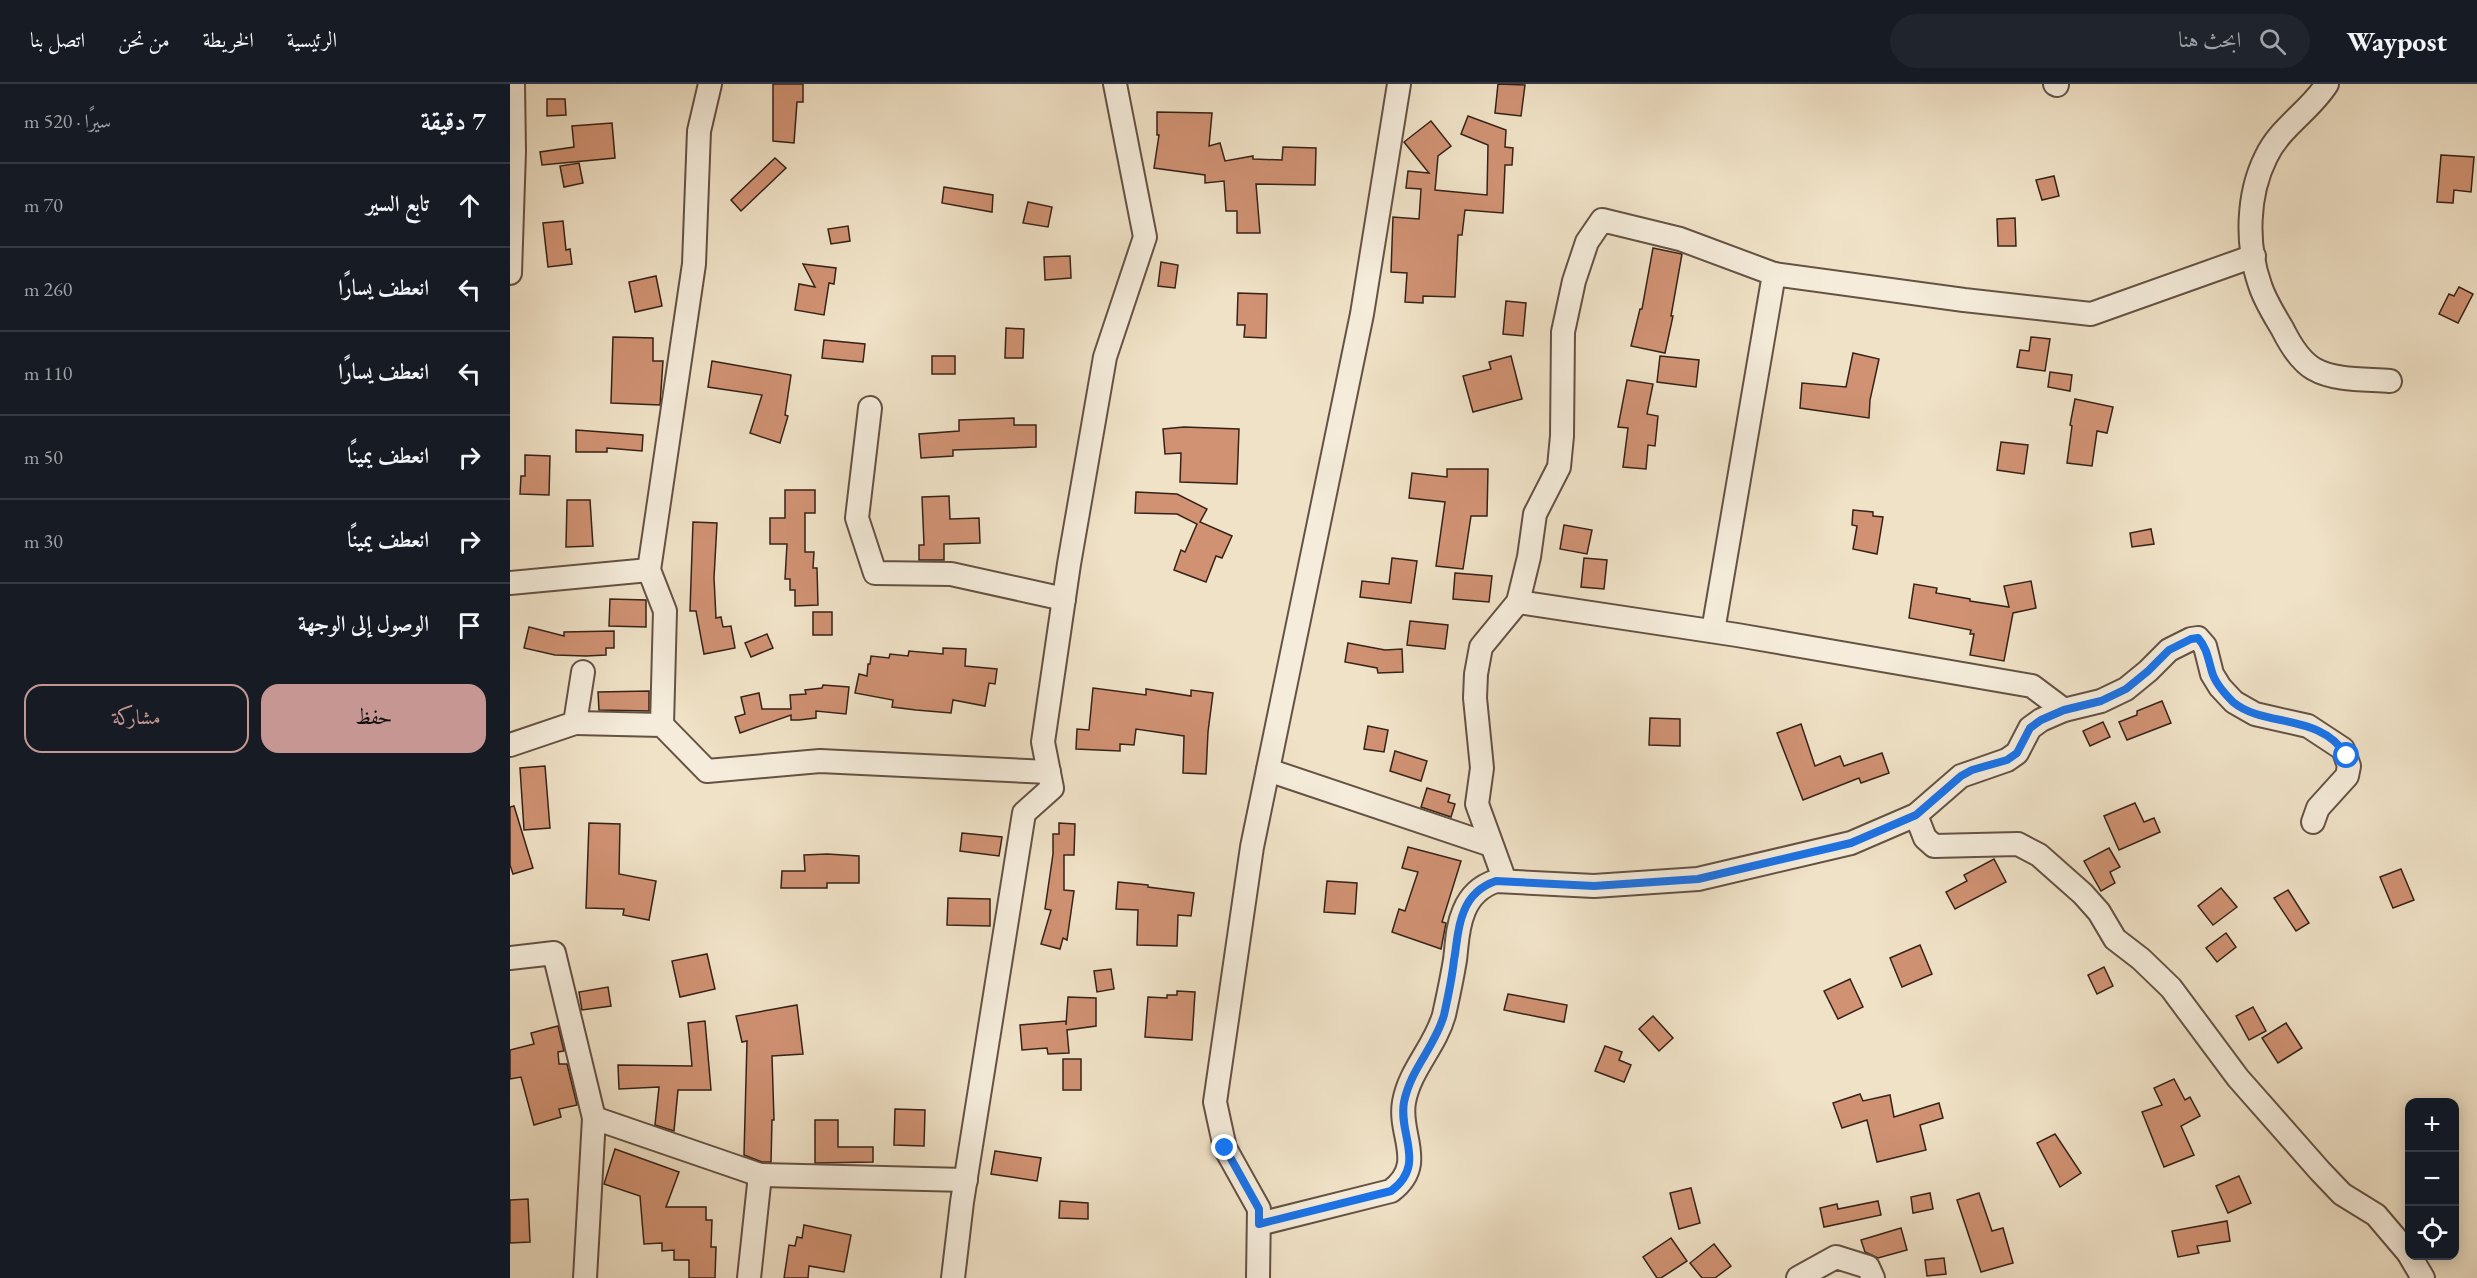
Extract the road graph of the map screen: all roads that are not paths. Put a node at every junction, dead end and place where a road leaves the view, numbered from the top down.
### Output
1 (513, 84) edge
2 (710, 84) edge
3 (1115, 84) edge
4 (1400, 84) edge
5 (2327, 84) edge
6 (2254, 256) junction
7 (510, 273) edge
8 (1774, 274) junction
9 (2390, 381) dead end
10 (870, 408) dead end
11 (649, 570) junction
12 (510, 583) edge
13 (1064, 599) junction
14 (1518, 602) junction
15 (1713, 631) junction
16 (583, 672) dead end
17 (2064, 710) junction
18 (575, 723) junction
19 (662, 725) junction
20 (510, 745) edge
21 (1268, 770) junction
22 (1049, 772) junction
23 (1916, 815) junction
24 (2313, 822) dead end
25 (1491, 844) junction
26 (1505, 881) junction
27 (510, 957) edge
28 (594, 1118) junction
29 (759, 1175) junction
30 (966, 1180) junction
31 (1259, 1224) junction
32 (2405, 1249) edge
33 (2413, 1260) edge
34 (585, 1278) edge
35 (749, 1278) edge
36 (953, 1278) edge
37 (1258, 1278) edge
38 (1798, 1278) edge
39 (1873, 1278) edge
40 (2423, 1278) edge

1 - 7 street
2 - 11 street
3 - 13 street
4 - 21 street
5 - 6 street
6 - 8 street
6 - 9 street
8 - 14 street
8 - 15 street
10 - 13 street
11 - 12 street
11 - 19 street
13 - 22 street
14 - 15 street
14 - 25 street
15 - 17 street
16 - 18 street
17 - 23 street
17 - 24 street
18 - 19 street
18 - 20 street
19 - 22 street
21 - 25 street
21 - 31 street
22 - 30 street
23 - 26 street
23 - 32 street
25 - 26 street
26 - 31 street
27 - 28 street
28 - 29 street
28 - 34 street
29 - 30 street
29 - 35 street
30 - 36 street
31 - 37 street
33 - 40 street
38 - 39 street

